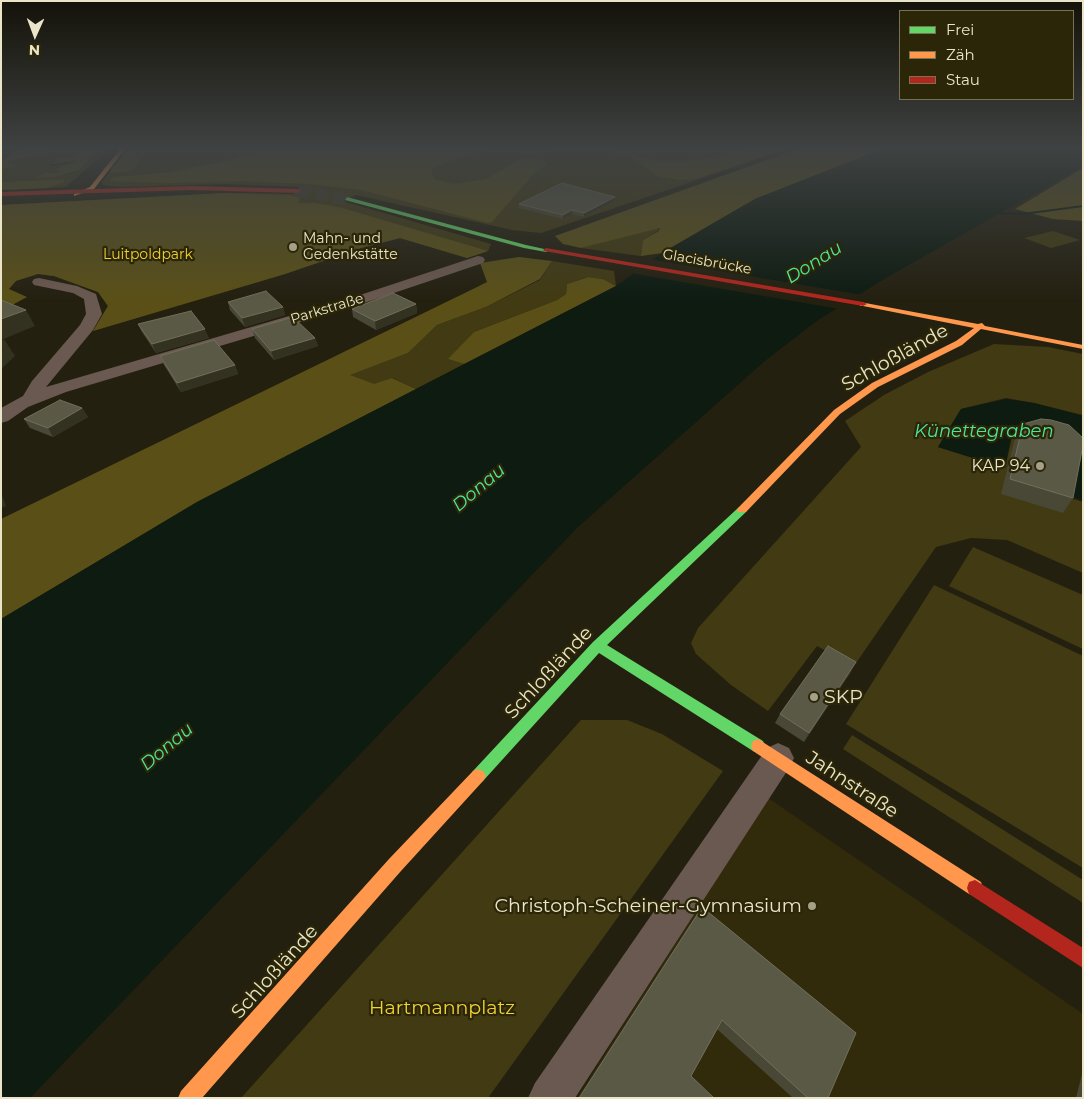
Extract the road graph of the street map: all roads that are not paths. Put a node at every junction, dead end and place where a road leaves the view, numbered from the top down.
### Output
1 (49, 199) edge
2 (349, 199) tunnel mouth
3 (1, 201) edge
4 (478, 260) dead end
5 (39, 282) dead end
6 (923, 314) junction
7 (982, 325) junction
8 (1038, 337) junction
9 (959, 343) junction
10 (1083, 347) edge
11 (31, 398) junction
12 (1, 417) edge
13 (598, 646) junction
14 (778, 758) junction
15 (1083, 959) edge
16 (226, 1053) junction
17 (188, 1098) edge
18 (210, 1098) edge
19 (550, 1098) edge

1 - 3 street
2 - 6 street, Glacisbrücke
4 - 11 street, Parkstraße
5 - 11 street
6 - 7 street
6 - 9 street
7 - 8 street
7 - 9 street, Schloßlände
8 - 9 street
8 - 10 street
9 - 13 street, Schloßlände
11 - 12 street
13 - 14 street, Jahnstraße
13 - 16 street, Schloßlände
14 - 15 street, Jahnstraße
14 - 19 street
16 - 17 street, Schloßlände
16 - 18 street

